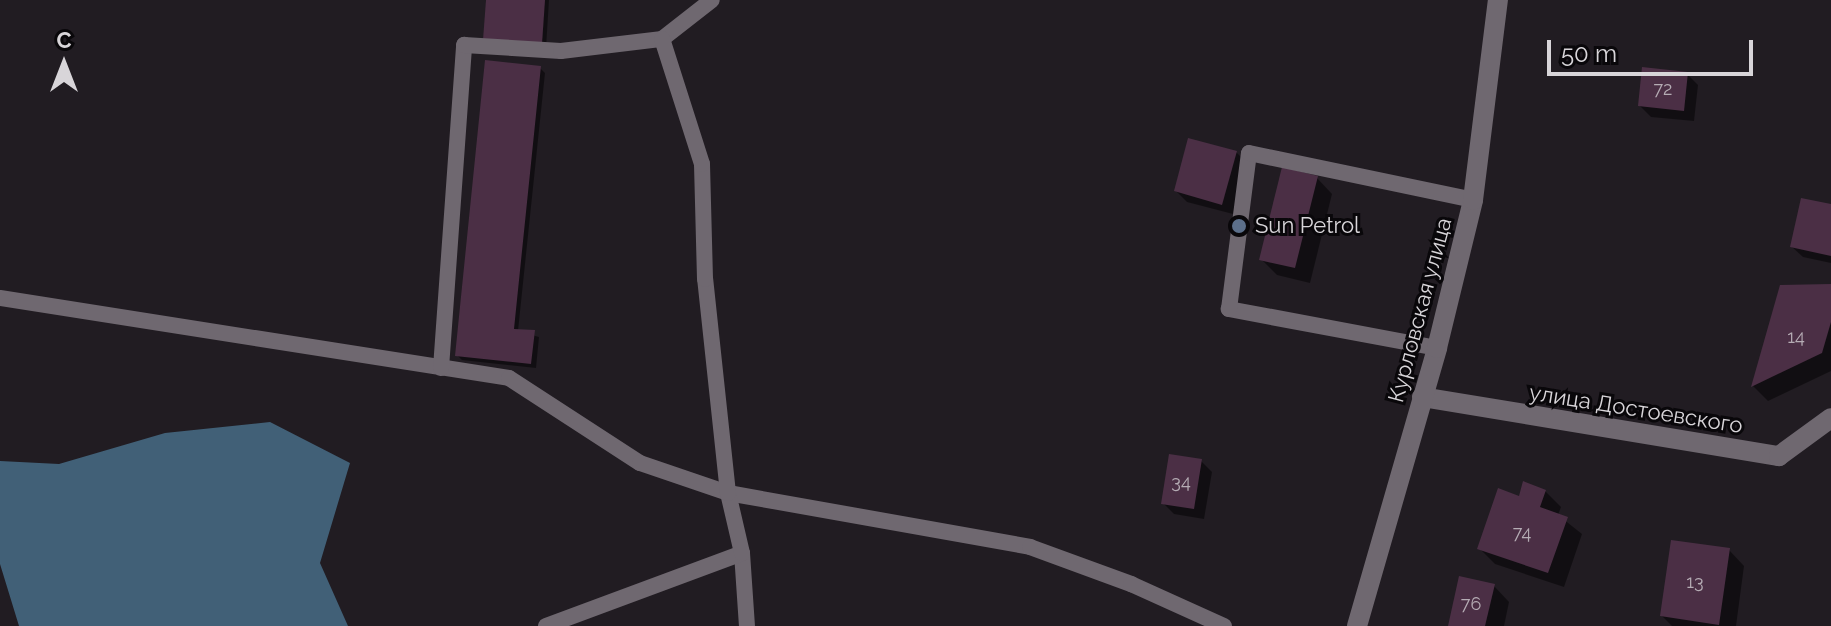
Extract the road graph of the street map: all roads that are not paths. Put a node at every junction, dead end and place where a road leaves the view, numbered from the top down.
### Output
1 (712, 0) edge
2 (1498, 0) edge
3 (662, 39) junction
4 (1473, 200) junction
5 (0, 298) edge
6 (1437, 348) junction
7 (441, 368) junction
8 (1422, 397) junction
9 (1831, 418) edge
10 (728, 493) junction
11 (742, 553) junction
12 (546, 626) edge
13 (747, 626) edge
14 (1224, 626) edge
15 (1357, 626) edge

1 - 3 lane
2 - 4 main road, Курловская улица
3 - 7 lane
3 - 10 lane
4 - 6 main road, Курловская улица
4 - 6 lane
5 - 7 lane
6 - 8 main road, Курловская улица
7 - 10 lane
8 - 9 main road, улица Достоевского
8 - 15 main road, Курловская улица
10 - 11 lane
10 - 14 lane
11 - 12 lane
11 - 13 lane

